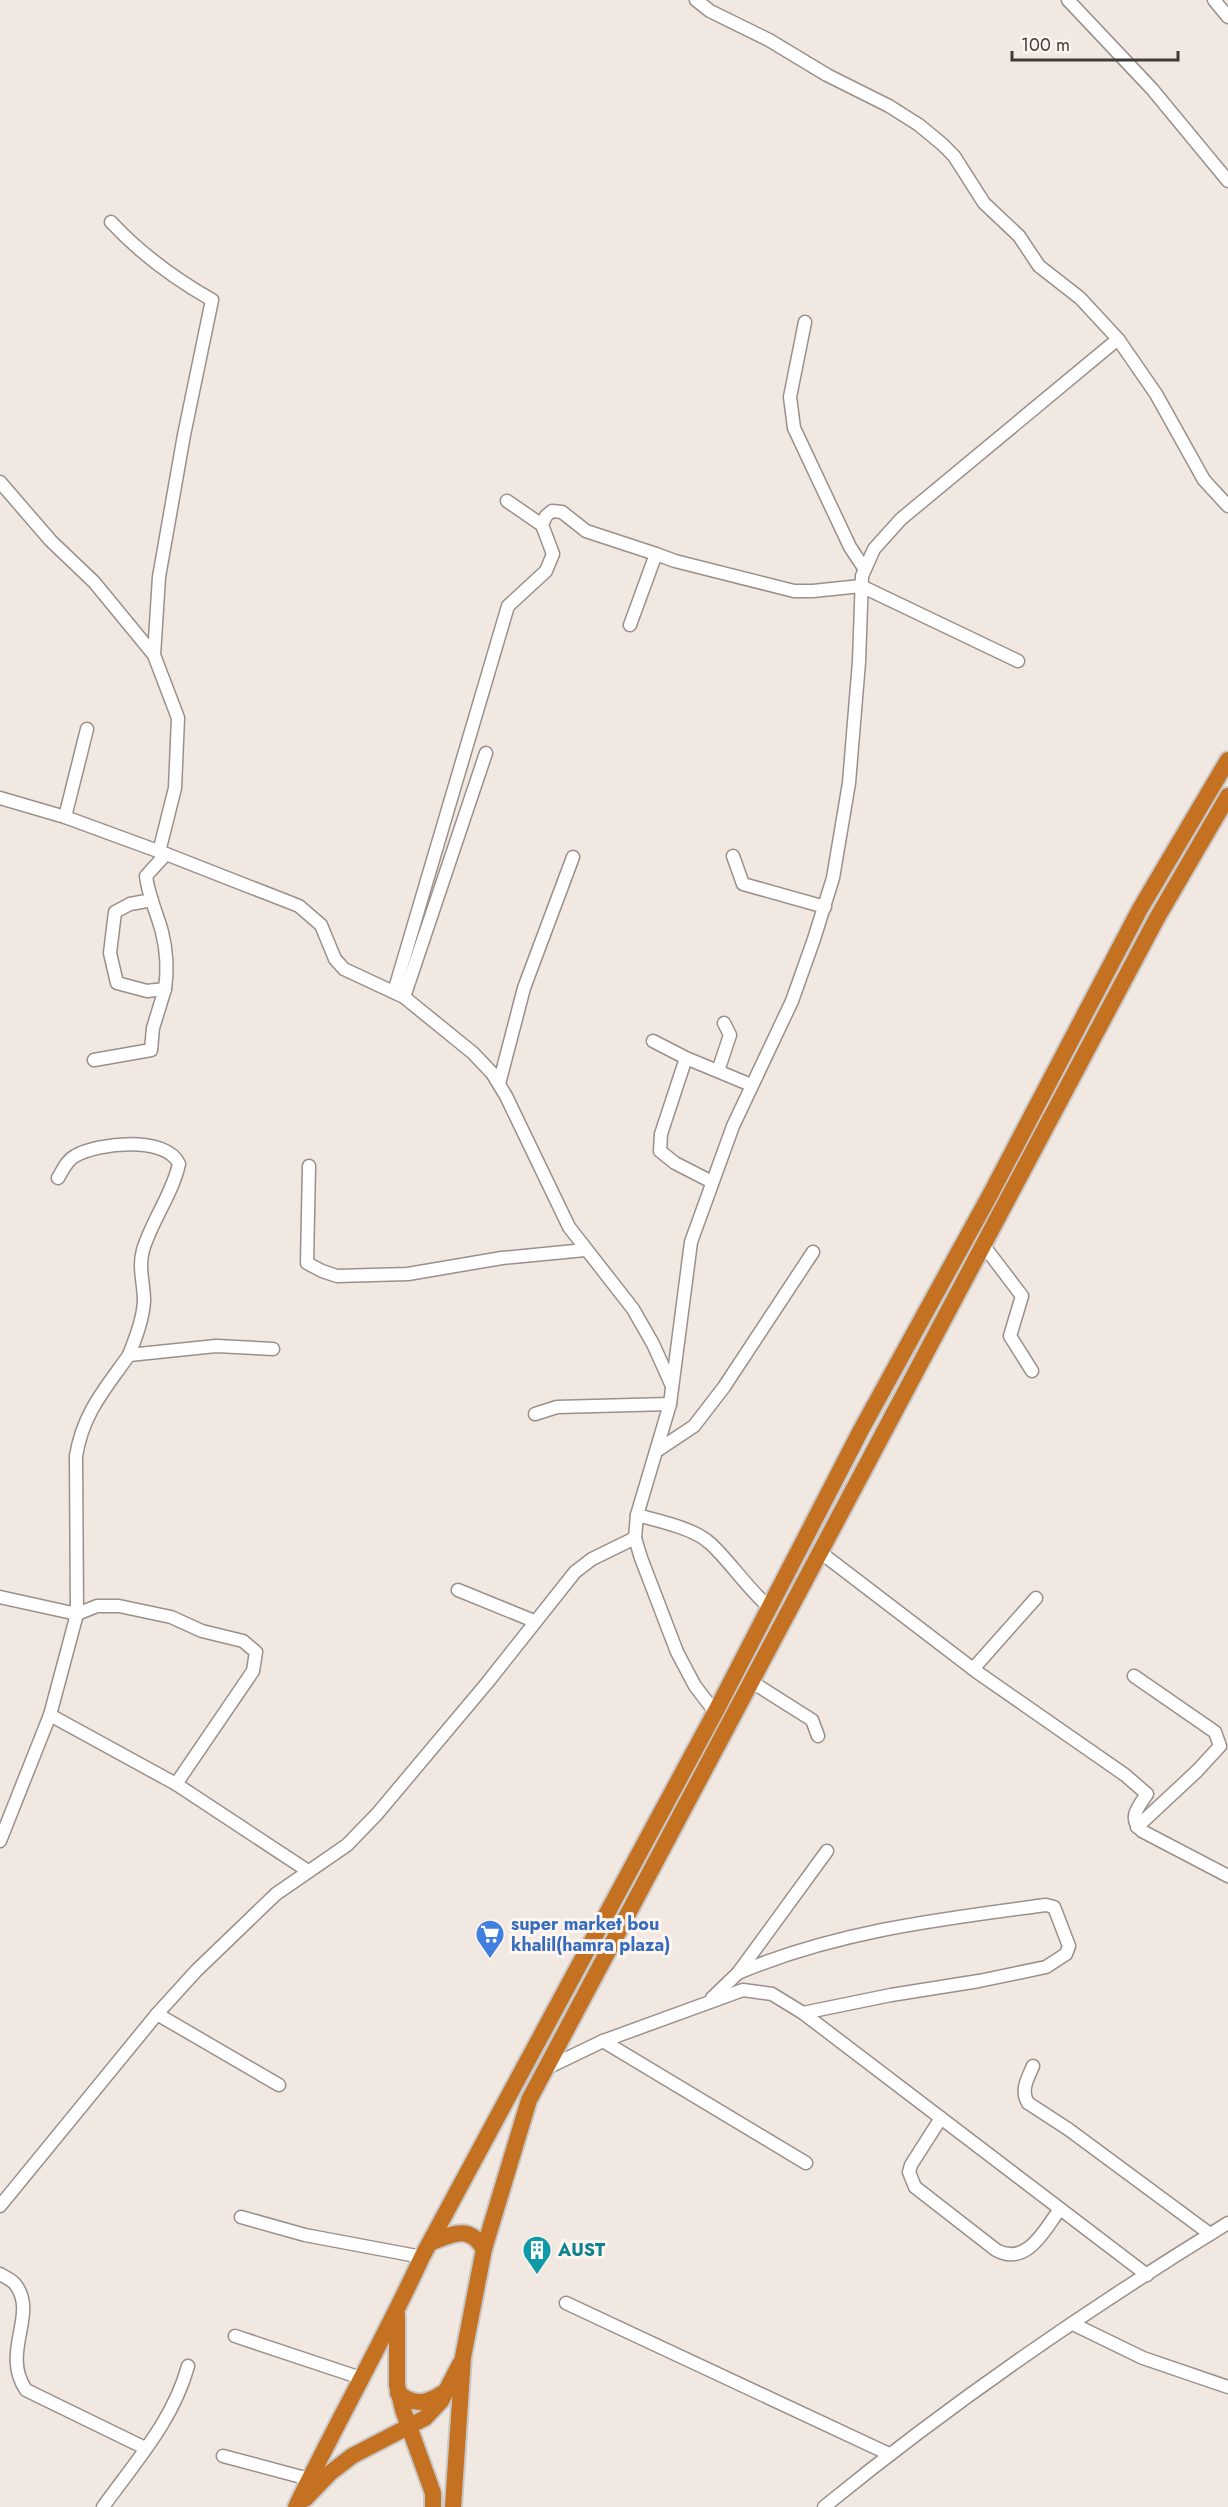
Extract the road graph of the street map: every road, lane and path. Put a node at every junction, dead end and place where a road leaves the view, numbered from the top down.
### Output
1 (696, 0) edge
2 (1068, 0) edge
3 (1214, 0) edge
4 (1228, 17) edge
5 (1228, 181) edge
6 (111, 222) dead end
7 (805, 322) dead end
8 (1118, 339) junction
9 (0, 482) edge
10 (507, 501) dead end
11 (1228, 506) edge
12 (542, 525) junction
13 (656, 554) junction
14 (864, 568) junction
15 (861, 586) junction
16 (630, 625) dead end
17 (154, 656) junction
18 (1018, 661) dead end
19 (87, 729) dead end
20 (486, 753) dead end
21 (1228, 760) edge
22 (1228, 796) edge
23 (0, 798) edge
24 (65, 817) junction
25 (163, 853) junction
26 (733, 856) dead end
27 (573, 857) dead end
28 (152, 900) junction
29 (825, 907) junction
30 (165, 989) junction
31 (399, 994) junction
32 (724, 1023) dead end
33 (653, 1041) dead end
34 (686, 1058) junction
35 (94, 1060) dead end
36 (718, 1071) junction
37 (499, 1084) junction
38 (751, 1084) junction
39 (309, 1166) dead end
40 (58, 1178) dead end
41 (712, 1182) junction
42 (984, 1246) junction
43 (585, 1250) junction
44 (813, 1252) dead end
45 (273, 1349) dead end
46 (129, 1355) junction
47 (1032, 1371) dead end
48 (672, 1387) junction
49 (670, 1404) junction
50 (534, 1414) dead end
51 (658, 1450) junction
52 (637, 1515) junction
53 (635, 1538) junction
54 (820, 1552) junction
55 (458, 1590) dead end
56 (0, 1597) edge
57 (1036, 1598) dead end
58 (769, 1607) junction
59 (77, 1614) junction
60 (534, 1621) junction
61 (973, 1669) junction
62 (1134, 1676) dead end
63 (752, 1682) junction
64 (715, 1712) junction
65 (50, 1715) junction
66 (818, 1736) dead end
67 (176, 1784) junction
68 (1137, 1827) junction
69 (0, 1841) edge
70 (827, 1851) dead end
71 (308, 1871) junction
72 (1228, 1876) edge
73 (738, 1973) junction
74 (709, 2001) junction
75 (803, 2013) junction
76 (157, 2014) junction
77 (603, 2042) junction
78 (1033, 2066) dead end
79 (546, 2069) junction
80 (279, 2085) dead end
81 (941, 2118) junction
82 (806, 2163) dead end
83 (0, 2206) edge
84 (1060, 2209) junction
85 (241, 2217) dead end
86 (1228, 2223) edge
87 (1210, 2234) junction
88 (432, 2242) junction
89 (484, 2249) junction
90 (422, 2257) junction
91 (0, 2274) edge
92 (1147, 2275) junction
93 (566, 2303) dead end
94 (397, 2312) junction
95 (1073, 2324) junction
96 (235, 2336) dead end
97 (463, 2357) junction
98 (188, 2366) dead end
99 (361, 2378) junction
100 (1228, 2387) edge
101 (447, 2390) junction
102 (399, 2393) junction
103 (409, 2428) junction
104 (145, 2448) junction
105 (890, 2454) junction
106 (223, 2456) dead end
107 (309, 2479) junction
108 (103, 2507) edge
109 (297, 2507) edge
110 (433, 2507) edge
111 (453, 2507) edge
112 (824, 2507) edge

1 - 8 street
2 - 5 street
3 - 4 street
6 - 17 street
7 - 14 street
8 - 11 street
8 - 14 street
9 - 17 street
10 - 12 street
12 - 13 street
12 - 31 street
13 - 15 street
13 - 16 street
14 - 15 street
15 - 18 street
15 - 29 street
17 - 25 street
19 - 24 street
20 - 31 street
21 - 58 highway
22 - 42 highway
23 - 24 street
24 - 25 street
25 - 28 street
25 - 31 street
26 - 29 street
27 - 37 street
28 - 30 street
28 - 30 street
29 - 38 street
30 - 35 street
31 - 37 street
32 - 36 street
33 - 34 street
34 - 36 street
34 - 41 street
36 - 38 street
37 - 43 street
38 - 41 street
39 - 43 street
40 - 46 street
41 - 48 street
42 - 47 street
42 - 54 highway
43 - 48 street
44 - 51 street
45 - 46 street
46 - 59 street
48 - 49 street
49 - 50 street
49 - 51 street
51 - 52 street
52 - 53 street
52 - 58 street
53 - 60 street
53 - 64 street
54 - 61 street
54 - 63 highway
55 - 60 street
56 - 59 street
57 - 61 street
58 - 64 highway
59 - 65 street
59 - 67 street
60 - 71 street
61 - 68 street
62 - 68 street
63 - 66 street
63 - 79 highway
64 - 88 highway
65 - 67 street
65 - 69 street
67 - 71 street
68 - 72 street
70 - 73 street
71 - 76 street
73 - 74 street
73 - 75 street
74 - 75 street
74 - 77 street
75 - 81 street
76 - 80 street
76 - 83 street
77 - 79 street
77 - 82 street
78 - 87 street
79 - 89 highway
81 - 84 street
81 - 84 street
84 - 92 street
85 - 90 street
86 - 87 street
87 - 92 street
88 - 89 highway
88 - 90 highway
89 - 97 highway
90 - 94 highway
91 - 104 street
92 - 95 street
93 - 105 street
94 - 99 highway
94 - 102 highway
95 - 100 street
95 - 105 street
96 - 99 street
97 - 101 highway
97 - 111 highway
98 - 104 street
99 - 107 highway
101 - 102 highway
101 - 103 highway
102 - 103 highway
103 - 109 highway
103 - 110 highway
104 - 108 street
105 - 112 street
106 - 107 street
107 - 109 highway

